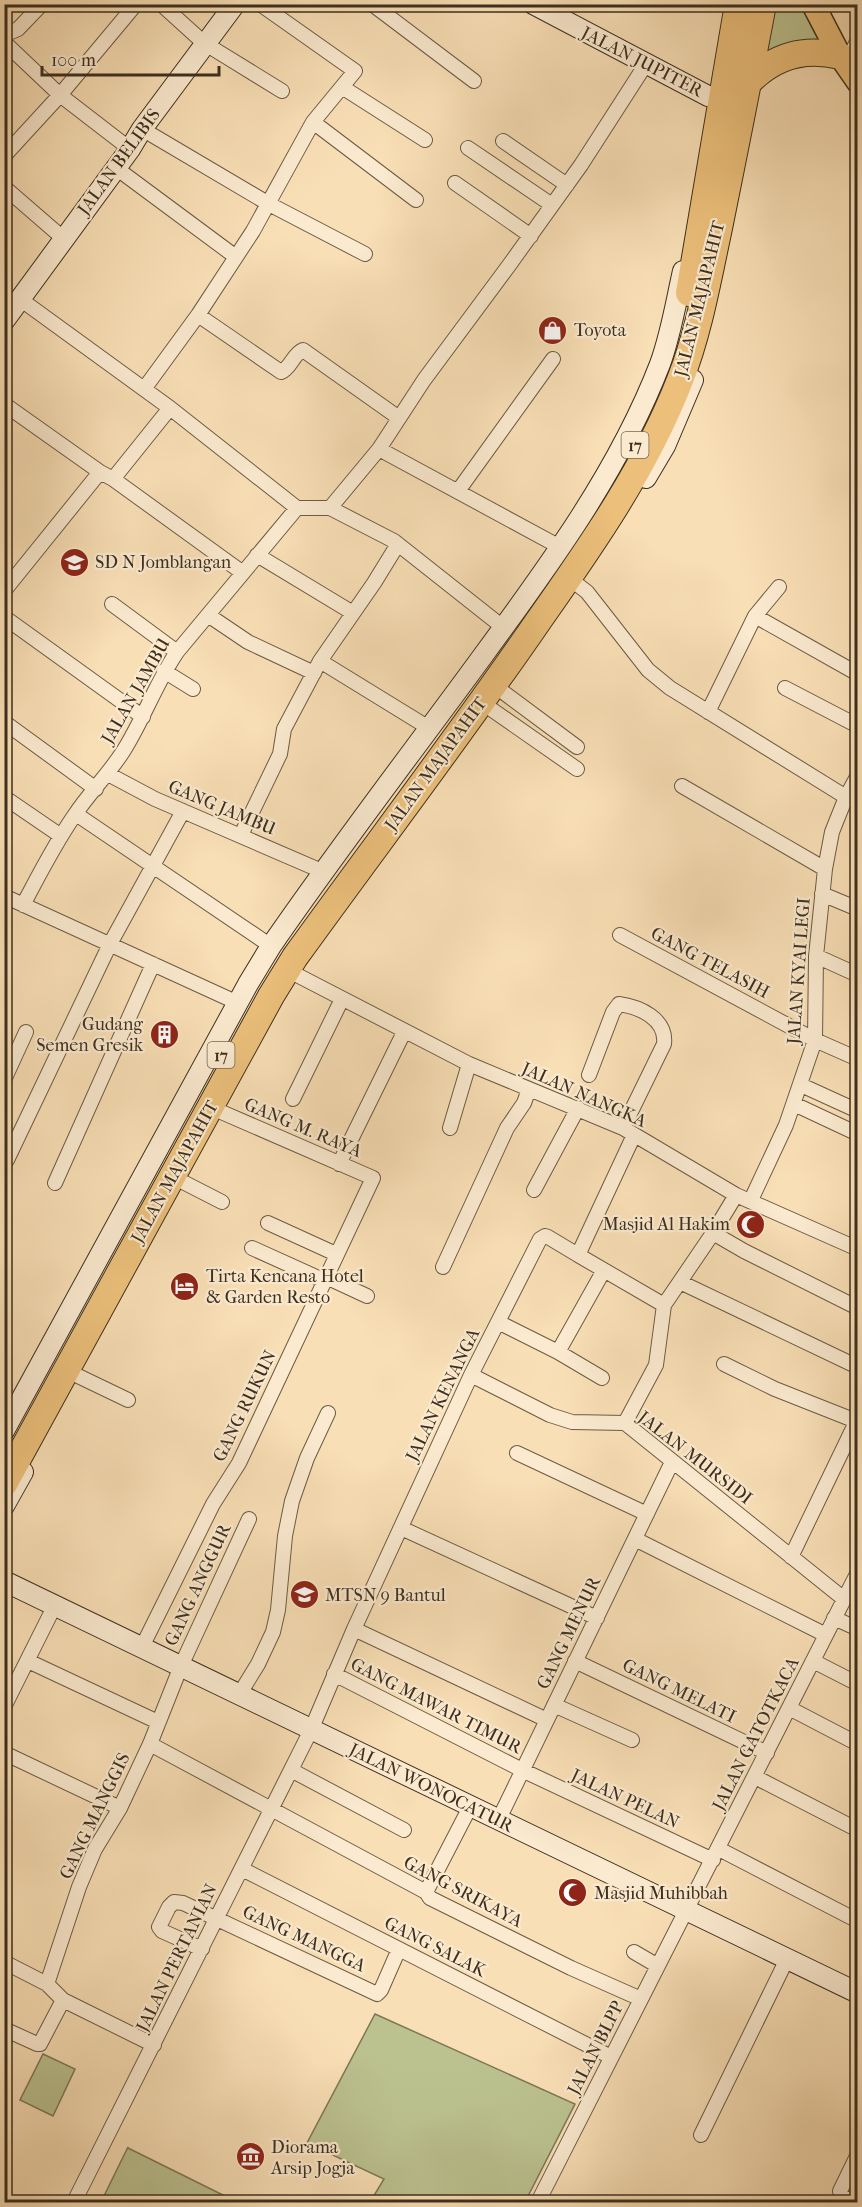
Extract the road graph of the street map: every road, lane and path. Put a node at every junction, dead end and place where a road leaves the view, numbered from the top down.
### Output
1 (42, 4) edge
2 (136, 4) edge
3 (161, 4) edge
4 (235, 4) edge
5 (260, 4) edge
6 (372, 4) edge
7 (532, 4) edge
8 (738, 4) edge
9 (763, 4) edge
10 (813, 4) edge
11 (4, 35) edge
12 (4, 42) edge
13 (204, 44) junction
14 (850, 61) edge
15 (646, 64) junction
16 (474, 81) dead end
17 (748, 82) junction
18 (342, 87) junction
19 (282, 91) dead end
20 (60, 95) junction
21 (722, 98) junction
22 (313, 122) junction
23 (142, 129) junction
24 (424, 140) dead end
25 (503, 141) dead end
26 (130, 148) junction
27 (468, 148) dead end
28 (4, 156) edge
29 (116, 168) junction
30 (718, 176) junction
31 (455, 183) dead end
32 (567, 185) junction
33 (4, 187) edge
34 (416, 200) dead end
35 (269, 204) junction
36 (552, 205) junction
37 (531, 236) junction
38 (64, 238) junction
39 (365, 254) dead end
40 (236, 257) junction
41 (20, 299) junction
42 (198, 315) junction
43 (4, 321) edge
44 (553, 359) dead end
45 (144, 389) junction
46 (4, 404) edge
47 (170, 408) junction
48 (399, 418) junction
49 (379, 449) junction
50 (100, 472) junction
51 (113, 479) junction
52 (458, 491) junction
53 (297, 508) junction
54 (330, 508) junction
55 (398, 544) junction
56 (560, 547) junction
57 (257, 555) junction
58 (243, 573) junction
59 (578, 585) junction
60 (779, 587) dead end
61 (4, 591) edge
62 (112, 604) dead end
63 (353, 613) junction
64 (208, 615) junction
65 (755, 616) junction
66 (4, 617) edge
67 (504, 628) junction
68 (177, 652) junction
69 (317, 667) junction
70 (164, 671) junction
71 (858, 674) edge
72 (785, 688) dead end
73 (193, 689) dead end
74 (490, 694) junction
75 (708, 712) junction
76 (143, 717) junction
77 (4, 722) edge
78 (858, 726) edge
79 (429, 728) junction
80 (577, 747) dead end
81 (577, 770) dead end
82 (108, 774) junction
83 (858, 775) edge
84 (682, 786) dead end
85 (96, 789) junction
86 (4, 797) edge
87 (852, 799) edge
88 (183, 812) junction
89 (75, 814) junction
90 (241, 835) junction
91 (61, 836) junction
92 (374, 856) junction
93 (152, 865) junction
94 (825, 869) junction
95 (324, 872) junction
96 (822, 894) junction
97 (4, 896) edge
98 (22, 905) junction
99 (858, 909) edge
100 (620, 935) dead end
101 (110, 944) junction
102 (271, 946) junction
103 (816, 956) junction
104 (153, 964) junction
105 (295, 974) junction
106 (858, 975) edge
107 (342, 999) junction
108 (238, 1003) junction
109 (26, 1032) dead end
110 (405, 1032) junction
111 (815, 1040) junction
112 (858, 1059) edge
113 (469, 1064) junction
114 (589, 1075) dead end
115 (4, 1080) edge
116 (801, 1085) junction
117 (529, 1089) junction
118 (293, 1099) dead end
119 (794, 1104) junction
120 (578, 1108) junction
121 (219, 1111) junction
122 (858, 1111) edge
123 (450, 1128) dead end
124 (628, 1131) junction
125 (858, 1134) edge
126 (4, 1159) edge
127 (339, 1164) junction
128 (373, 1178) joint
129 (181, 1181) junction
130 (54, 1183) dead end
131 (534, 1190) dead end
132 (736, 1195) junction
133 (751, 1200) junction
134 (222, 1202) dead end
135 (268, 1223) dead end
136 (713, 1233) junction
137 (252, 1248) dead end
138 (858, 1249) edge
139 (336, 1254) junction
140 (578, 1255) junction
141 (133, 1260) junction
142 (443, 1267) dead end
143 (604, 1270) junction
144 (326, 1279) junction
145 (680, 1282) junction
146 (367, 1296) dead end
147 (664, 1305) junction
148 (858, 1308) edge
149 (498, 1322) junction
150 (558, 1352) junction
151 (724, 1364) dead end
152 (858, 1367) edge
153 (61, 1373) junction
154 (471, 1375) junction
155 (602, 1378) dead end
156 (128, 1400) dead end
157 (328, 1413) dead end
158 (857, 1420) edge
159 (625, 1423) junction
160 (5, 1429) edge
161 (4, 1453) edge
162 (518, 1453) dead end
163 (672, 1462) junction
164 (4, 1484) edge
165 (4, 1506) edge
166 (647, 1514) junction
167 (249, 1520) dead end
168 (400, 1528) junction
169 (635, 1539) junction
170 (791, 1557) junction
171 (856, 1580) edge
172 (4, 1581) edge
173 (844, 1599) junction
174 (55, 1605) junction
175 (597, 1618) junction
176 (834, 1618) junction
177 (354, 1629) junction
178 (858, 1629) edge
179 (826, 1635) junction
180 (142, 1647) junction
181 (28, 1661) junction
182 (575, 1661) junction
183 (813, 1661) junction
184 (181, 1666) junction
185 (334, 1674) junction
186 (858, 1684) edge
187 (239, 1695) junction
188 (554, 1705) junction
189 (4, 1707) edge
190 (789, 1708) junction
191 (547, 1720) junction
192 (158, 1722) junction
193 (311, 1730) junction
194 (632, 1740) dead end
195 (150, 1744) junction
196 (858, 1744) edge
197 (4, 1753) edge
198 (767, 1753) junction
199 (291, 1770) junction
200 (522, 1770) junction
201 (755, 1777) junction
202 (470, 1807) junction
203 (120, 1808) junction
204 (271, 1810) junction
205 (498, 1821) junction
206 (404, 1830) dead end
207 (858, 1830) edge
208 (716, 1854) junction
209 (242, 1869) junction
210 (426, 1892) junction
211 (686, 1910) junction
212 (217, 1918) junction
213 (858, 1921) edge
214 (399, 1948) junction
215 (202, 1949) junction
216 (634, 1952) dead end
217 (787, 1959) junction
218 (4, 1962) edge
219 (658, 1966) junction
220 (47, 1984) junction
221 (858, 1993) edge
222 (63, 2000) junction
223 (640, 2000) junction
224 (4, 2029) edge
225 (154, 2046) junction
226 (611, 2057) junction
227 (701, 2135) dead end
228 (858, 2154) edge
229 (74, 2202) edge
230 (538, 2202) edge
231 (855, 2202) edge

1 - 11 street
2 - 20 street
3 - 13 street
4 - 13 street, JALAN BELIBIS
5 - 18 street
6 - 16 street
7 - 15 street, JALAN JUPITER
8 - 21 highway, JALAN MAJAPAHIT / 17
9 - 17 highway, JALAN MAJAPAHIT / 17
10 - 14 main road
12 - 20 street
13 - 19 street
13 - 23 street, JALAN BELIBIS
14 - 17 highway
15 - 21 street, JALAN JUPITER
15 - 32 street
17 - 30 highway, JALAN MAJAPAHIT / 17
18 - 22 street
18 - 24 street
20 - 26 street
20 - 28 street
21 - 30 highway, JALAN MAJAPAHIT / 17
22 - 34 street
22 - 35 street
23 - 26 street, JALAN BELIBIS
23 - 35 street
25 - 32 street
26 - 29 street, JALAN BELIBIS
27 - 36 street
29 - 38 street, JALAN BELIBIS
29 - 40 street
30 - 56 street
30 - 59 street
30 - 74 highway, JALAN MAJAPAHIT / 17
31 - 37 street
32 - 36 street
33 - 38 street
35 - 39 street
35 - 40 street
36 - 37 street
37 - 48 street
38 - 41 street, JALAN BELIBIS
40 - 42 street
41 - 43 street, JALAN BELIBIS
41 - 45 street
42 - 45 street
42 - 48 street
44 - 52 street
45 - 47 street
46 - 50 street
47 - 51 street
47 - 53 street
48 - 49 street
49 - 52 street
49 - 54 street
50 - 51 street
50 - 61 street
51 - 58 street
52 - 56 street
53 - 54 street
53 - 57 street, JALAN JAMBU
54 - 55 street
55 - 63 street
55 - 67 street
56 - 67 street
57 - 58 street, JALAN JAMBU
57 - 63 street
58 - 64 street, JALAN JAMBU
59 - 74 street
59 - 75 street
60 - 65 street
62 - 68 street
63 - 69 street
64 - 68 street, JALAN JAMBU
64 - 69 street
65 - 71 street
65 - 75 street
66 - 76 street
67 - 79 street
68 - 70 street, JALAN JAMBU
69 - 79 street
69 - 90 street
70 - 73 street
70 - 76 street, JALAN JAMBU
72 - 78 street
74 - 80 street
74 - 81 street
74 - 92 highway, JALAN MAJAPAHIT / 17
74 - 153 highway, JALAN MAJAPAHIT / 17
75 - 87 street
76 - 82 street, JALAN JAMBU
77 - 85 street
79 - 95 street
82 - 85 street, JALAN JAMBU
82 - 88 street, GANG JAMBU
83 - 87 street, JALAN KYAI LEGI
84 - 94 street
85 - 89 street, JALAN JAMBU
86 - 91 street
87 - 94 street, JALAN KYAI LEGI
88 - 90 street, GANG JAMBU
88 - 93 street
89 - 91 street, JALAN JAMBU
89 - 93 street
90 - 95 street, GANG JAMBU
91 - 98 street, JALAN JAMBU
92 - 105 street
92 - 141 highway, JALAN MAJAPAHIT / 17
93 - 101 street
93 - 102 street
94 - 96 street, JALAN KYAI LEGI
95 - 102 street
96 - 99 street
96 - 103 street, JALAN KYAI LEGI
97 - 98 street
98 - 101 street
100 - 111 street, GANG TELASIH
101 - 104 street
101 - 126 street
102 - 108 street
103 - 106 street
103 - 111 street, JALAN KYAI LEGI
104 - 108 street
104 - 130 street
105 - 107 street, JALAN NANGKA
105 - 121 street
107 - 110 street, JALAN NANGKA
107 - 118 street
108 - 160 street
109 - 115 street
110 - 113 street, JALAN NANGKA
110 - 127 street
111 - 112 street, GANG TELASIH
111 - 116 street, JALAN KYAI LEGI
113 - 117 street, JALAN NANGKA
113 - 123 street
114 - 124 street
116 - 119 street, JALAN KYAI LEGI
116 - 122 street
117 - 120 street, JALAN NANGKA
117 - 142 street
119 - 125 street
119 - 133 street, JALAN KYAI LEGI
120 - 124 street, JALAN NANGKA
120 - 131 street
121 - 127 street, GANG M. RAYA
121 - 129 street
124 - 132 street, JALAN NANGKA
124 - 140 street
127 - 128 street, GANG M. RAYA
128 - 139 street, GANG RUKUN
129 - 134 street
129 - 141 street
132 - 133 street, JALAN NANGKA
132 - 136 street
133 - 138 street, JALAN NANGKA
135 - 139 street
136 - 145 street
136 - 148 street
137 - 144 street
139 - 144 street, GANG RUKUN
140 - 143 street
140 - 149 street, JALAN KENANGA
141 - 153 highway, JALAN MAJAPAHIT / 17
143 - 147 street
143 - 150 street
144 - 146 street
144 - 180 street, GANG RUKUN
145 - 147 street
145 - 152 street
147 - 159 street
149 - 150 street
149 - 154 street, JALAN KENANGA
150 - 155 street
151 - 158 street
153 - 156 street
153 - 161 highway, JALAN MAJAPAHIT / 17
153 - 164 highway, JALAN MAJAPAHIT / 17
153 - 165 street
154 - 159 street, JALAN MURSIDI
154 - 168 street, JALAN KENANGA
157 - 187 street
158 - 170 street
159 - 163 street, JALAN MURSIDI
162 - 166 street
163 - 166 street, GANG MENUR
163 - 170 street, JALAN MURSIDI
166 - 169 street, GANG MENUR
167 - 184 street, GANG ANGGUR
168 - 175 street
168 - 177 street, JALAN KENANGA
169 - 175 street, GANG MENUR
169 - 179 street
170 - 173 street, JALAN MURSIDI
171 - 173 street, JALAN GATOTKACA
172 - 174 street, JALAN WONOCATUR
173 - 176 street, JALAN GATOTKACA
174 - 180 street, JALAN WONOCATUR
174 - 181 street
175 - 182 street, GANG MENUR
176 - 178 street
176 - 179 street, JALAN GATOTKACA
177 - 185 street, JALAN KENANGA
177 - 191 street
179 - 183 street, JALAN GATOTKACA
180 - 184 street, JALAN WONOCATUR
181 - 189 street
181 - 192 street
182 - 188 street, GANG MENUR
182 - 198 street, GANG MELATI
183 - 186 street
183 - 190 street, JALAN GATOTKACA
184 - 187 street, JALAN WONOCATUR
184 - 192 street, GANG MANGGIS
185 - 193 street, JALAN KENANGA
185 - 200 street, GANG MAWAR TIMUR
187 - 193 street, JALAN WONOCATUR
188 - 191 street, GANG MENUR
188 - 194 street
190 - 196 street
190 - 198 street, JALAN GATOTKACA
191 - 200 street, GANG MENUR
192 - 195 street, GANG MANGGIS
193 - 199 street, JALAN PERTANIAN
193 - 202 street, JALAN WONOCATUR
195 - 203 street, GANG MANGGIS
195 - 204 street, GANG SRIKAYA
197 - 203 street
198 - 201 street, JALAN GATOTKACA
199 - 204 street, JALAN PERTANIAN
199 - 206 street
200 - 205 street, GANG MENUR
200 - 208 street, JALAN PELAN
201 - 207 street
201 - 208 street, JALAN GATOTKACA
202 - 205 street, JALAN WONOCATUR
202 - 210 street
203 - 220 street, GANG MANGGIS
204 - 209 street, JALAN PERTANIAN
204 - 210 street, GANG SRIKAYA
205 - 211 street, JALAN WONOCATUR
208 - 211 street, JALAN GATOTKACA
208 - 213 street, JALAN PELAN
209 - 212 street, JALAN PERTANIAN
209 - 214 street, GANG SALAK
210 - 223 street, GANG SRIKAYA
211 - 217 street, JALAN WONOCATUR
211 - 219 street, JALAN BLPP
212 - 214 street, GANG MANGGA
212 - 215 street, JALAN PERTANIAN
212 - 215 street, GANG MANGGA
214 - 226 street, GANG SALAK
215 - 225 street, JALAN PERTANIAN
216 - 219 street
217 - 221 street, JALAN WONOCATUR
217 - 227 street
218 - 220 street
219 - 223 street, JALAN BLPP
220 - 222 street
222 - 224 street
222 - 225 street
223 - 226 street, JALAN BLPP
225 - 229 street, JALAN PERTANIAN
226 - 230 street, JALAN BLPP
228 - 231 street

